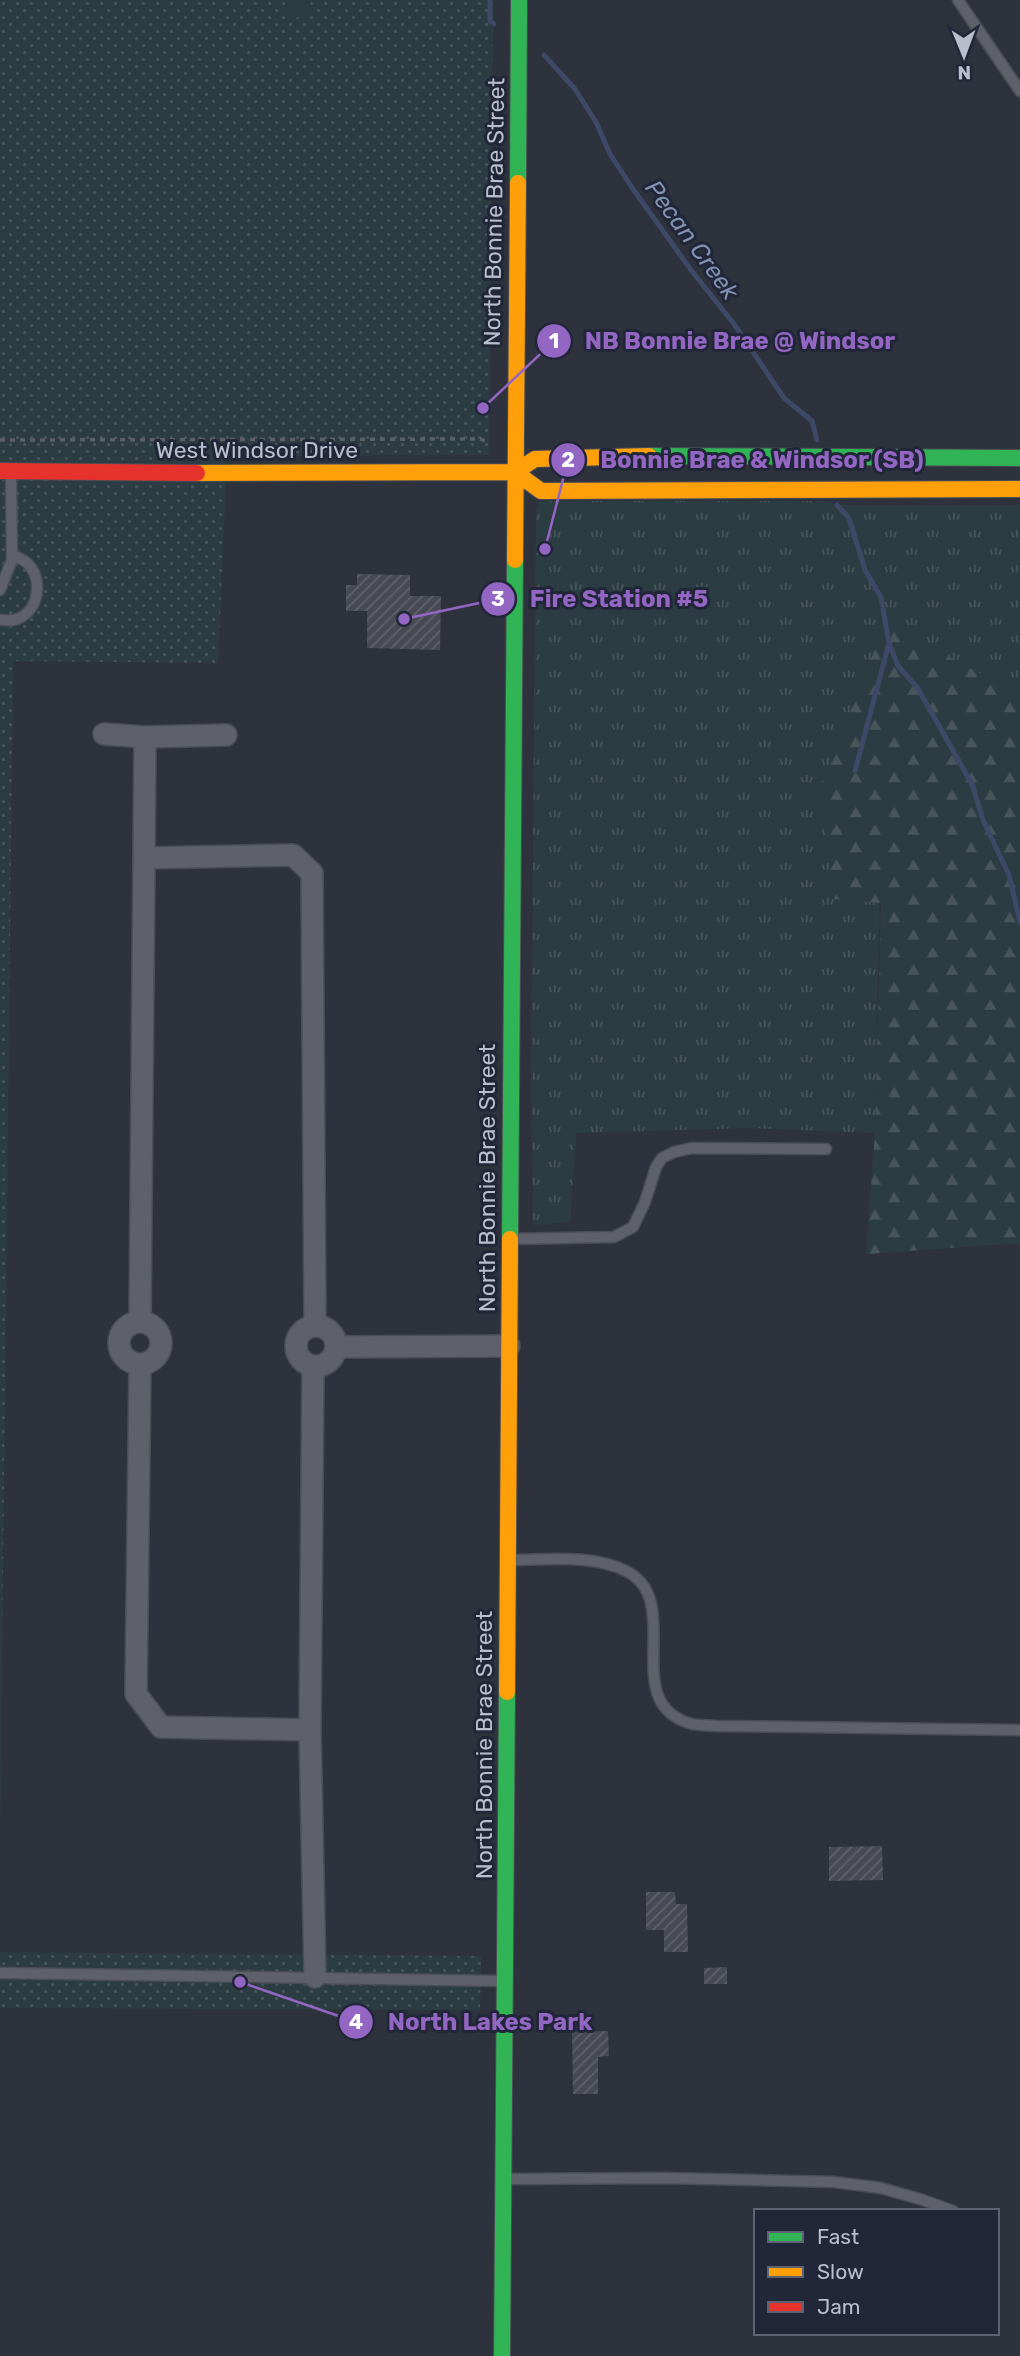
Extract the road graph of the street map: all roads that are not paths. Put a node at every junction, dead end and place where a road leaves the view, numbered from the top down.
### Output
1 (520, 0) edge
2 (958, 0) edge
3 (1020, 91) edge
4 (1020, 457) edge
5 (4, 472) edge
6 (515, 472) junction
7 (1020, 489) edge
8 (12, 555) junction
9 (0, 590) edge
10 (0, 620) edge
11 (104, 734) dead end
12 (226, 735) dead end
13 (145, 737) junction
14 (144, 858) junction
15 (826, 1149) dead end
16 (510, 1239) junction
17 (139, 1322) junction
18 (315, 1325) junction
19 (509, 1346) junction
20 (336, 1347) junction
21 (139, 1365) junction
22 (313, 1366) junction
23 (508, 1560) junction
24 (310, 1730) junction
25 (1020, 1730) edge
26 (0, 1973) edge
27 (315, 1977) junction
28 (505, 1981) junction
29 (503, 2179) junction
30 (947, 2209) edge
31 (502, 2356) edge

1 - 6 main road, North Bonnie Brae Street
2 - 3 lane
4 - 6 main road, West Windsor Drive
5 - 6 main road, West Windsor Drive
5 - 8 lane
6 - 7 main road
6 - 16 main road, North Bonnie Brae Street
8 - 9 lane
8 - 10 lane
11 - 13 street
12 - 13 street
13 - 14 street
14 - 17 street
14 - 18 street
15 - 16 lane
16 - 19 main road, North Bonnie Brae Street
17 - 21 street
17 - 21 street
18 - 20 street
18 - 22 street
19 - 20 street
19 - 23 main road, North Bonnie Brae Street
20 - 22 street
21 - 24 street
22 - 24 street
23 - 25 lane
23 - 28 main road, North Bonnie Brae Street
24 - 27 street
26 - 27 lane
27 - 28 lane
28 - 29 main road, North Bonnie Brae Street
29 - 30 lane
29 - 31 main road, North Bonnie Brae Street

